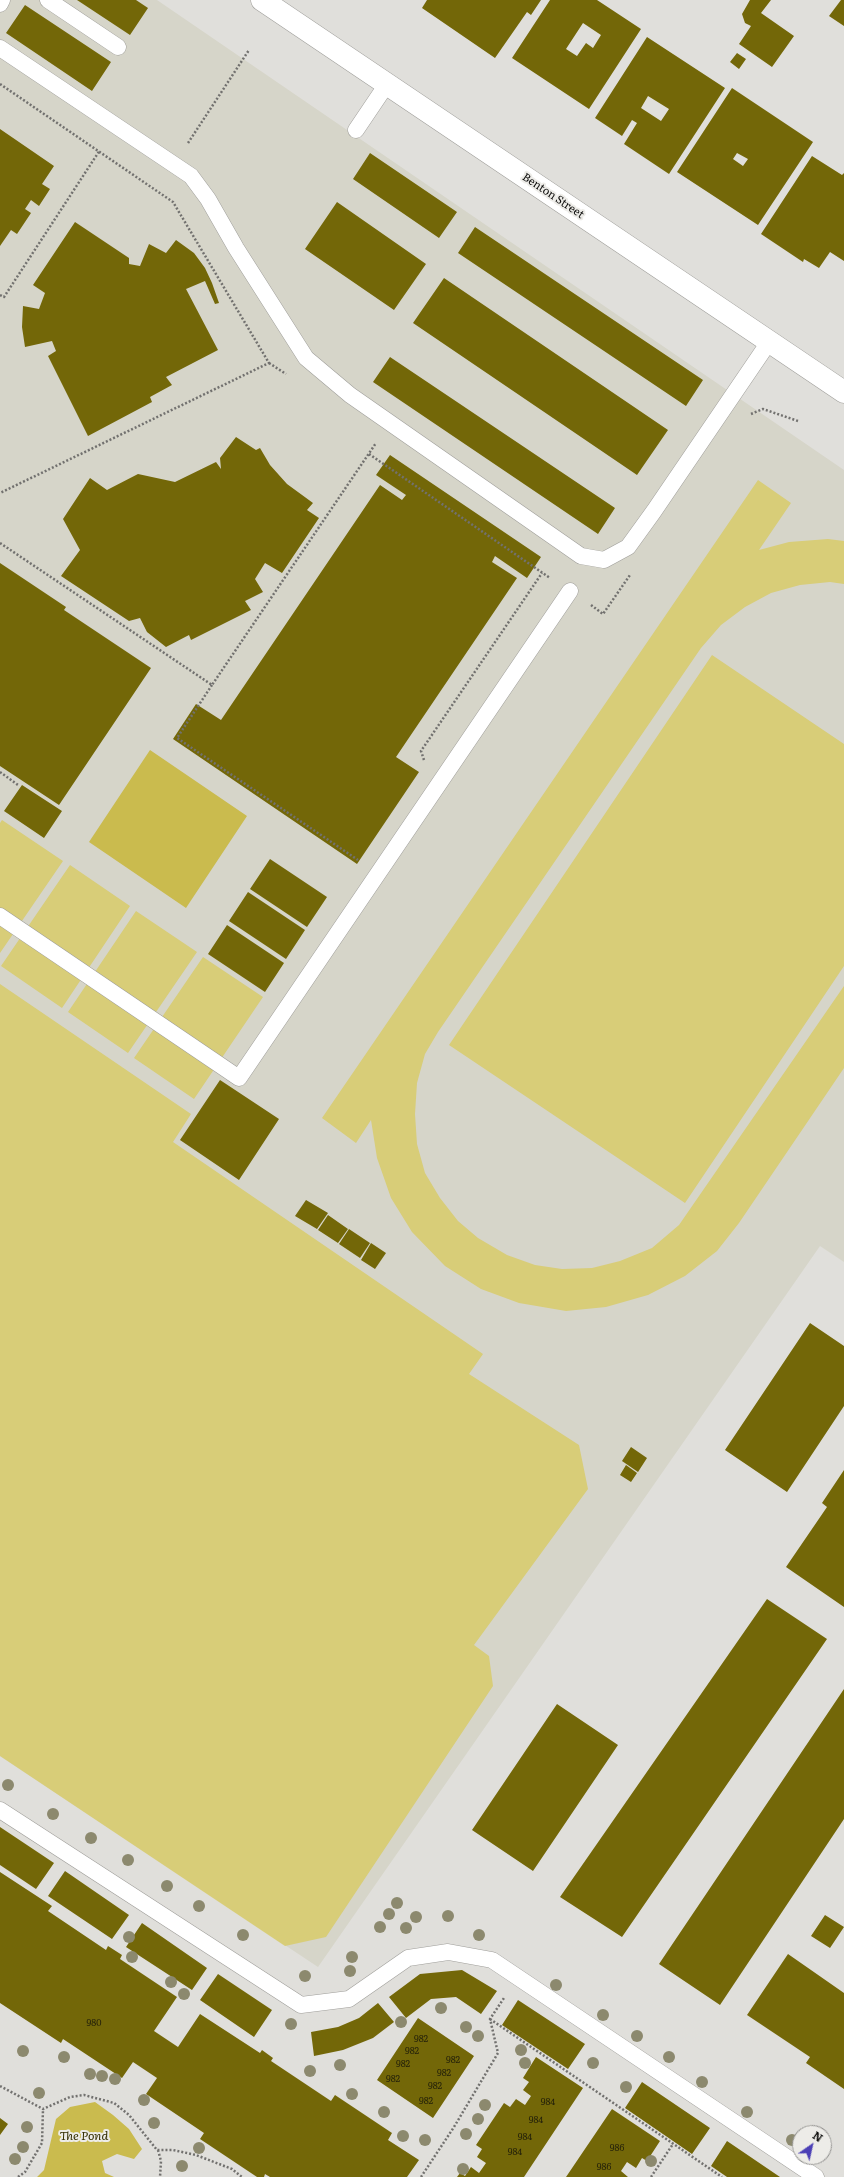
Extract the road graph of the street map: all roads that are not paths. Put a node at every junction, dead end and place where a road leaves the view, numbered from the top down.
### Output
1 (2, 0) edge
2 (48, 0) edge
3 (262, 0) edge
4 (0, 4) edge
5 (118, 47) dead end
6 (0, 48) edge
7 (387, 84) junction
8 (356, 130) dead end
9 (769, 342) junction
10 (844, 392) edge
11 (570, 591) road end
12 (0, 916) edge
13 (0, 1810) edge
14 (816, 2177) edge

1 - 4 lane
2 - 5 lane
3 - 7 main road, Benton Street
6 - 9 lane
7 - 8 lane
7 - 9 main road, Benton Street
9 - 10 main road, Benton Street
11 - 12 lane
13 - 14 lane

